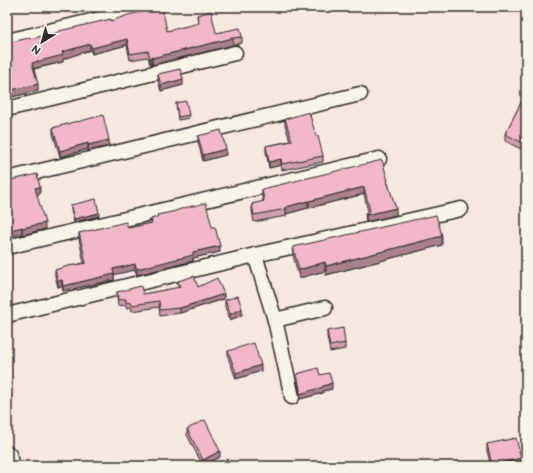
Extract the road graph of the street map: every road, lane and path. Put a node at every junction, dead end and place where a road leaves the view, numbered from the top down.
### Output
1 (150, 7) edge
2 (7, 41) edge
3 (235, 53) dead end
4 (360, 94) dead end
5 (7, 109) edge
6 (379, 159) edge
7 (7, 179) edge
8 (461, 209) dead end
9 (7, 248) edge
10 (255, 255) junction
11 (325, 308) dead end
12 (7, 315) edge
13 (275, 320) junction
14 (292, 397) dead end
15 (7, 456) edge
16 (9, 466) edge

1 - 2 street
3 - 5 street
4 - 7 street
6 - 9 street
8 - 10 street
10 - 12 street
10 - 13 street
11 - 13 street
13 - 14 street
15 - 16 street

